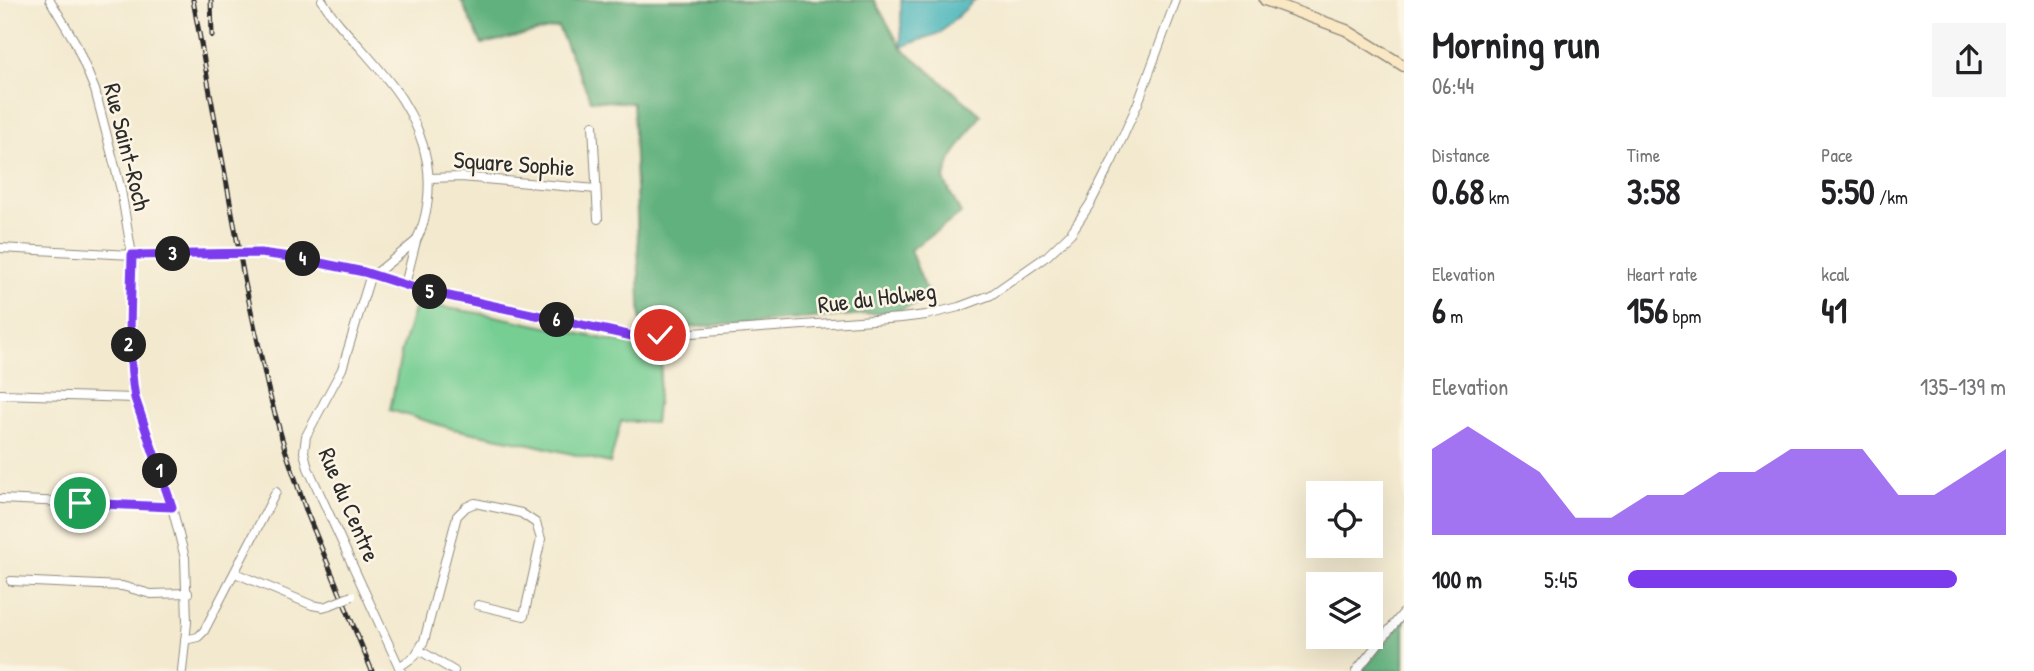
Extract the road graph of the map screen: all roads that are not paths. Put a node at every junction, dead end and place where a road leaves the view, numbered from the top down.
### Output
1 (50, 0) edge
2 (322, 0) edge
3 (1176, 0) edge
4 (1265, 0) edge
5 (1404, 66) edge
6 (593, 125) dead end
7 (429, 178) junction
8 (596, 189) junction
9 (598, 219) dead end
10 (416, 241) junction
11 (0, 248) edge
12 (132, 255) junction
13 (372, 274) junction
14 (405, 285) junction
15 (0, 394) edge
16 (135, 398) junction
17 (276, 492) dead end
18 (0, 499) edge
19 (172, 507) junction
20 (235, 573) junction
21 (11, 581) dead end
22 (365, 590) junction
23 (188, 593) junction
24 (478, 604) dead end
25 (1404, 612) edge
26 (185, 639) junction
27 (419, 650) junction
28 (400, 669) edge
29 (182, 671) edge
30 (454, 671) edge
31 (1356, 671) edge

1 - 12 street, Rue Saint-Roch
2 - 7 street
3 - 14 street, Rue du Holweg
4 - 5 main road
6 - 8 street, Square Sophie
7 - 8 street, Square Sophie
7 - 10 street
8 - 9 street, Square Sophie
10 - 13 street
10 - 14 street
11 - 12 street, Rue du Holweg
12 - 13 street, Rue du Holweg, bridge
12 - 16 street, Rue Saint-Roch
13 - 14 street, Rue du Holweg
13 - 22 street, Rue du Centre
15 - 16 street
16 - 19 street, Rue Saint-Roch
17 - 20 street
18 - 19 street
19 - 23 street, Rue Saint-Roch
20 - 22 street, bridge
20 - 26 street
21 - 23 street
22 - 28 street, Rue du Centre
23 - 26 street, Rue Saint-Roch
24 - 27 street
25 - 31 street
26 - 29 street, Rue Saint-Roch
27 - 28 street
27 - 30 street

